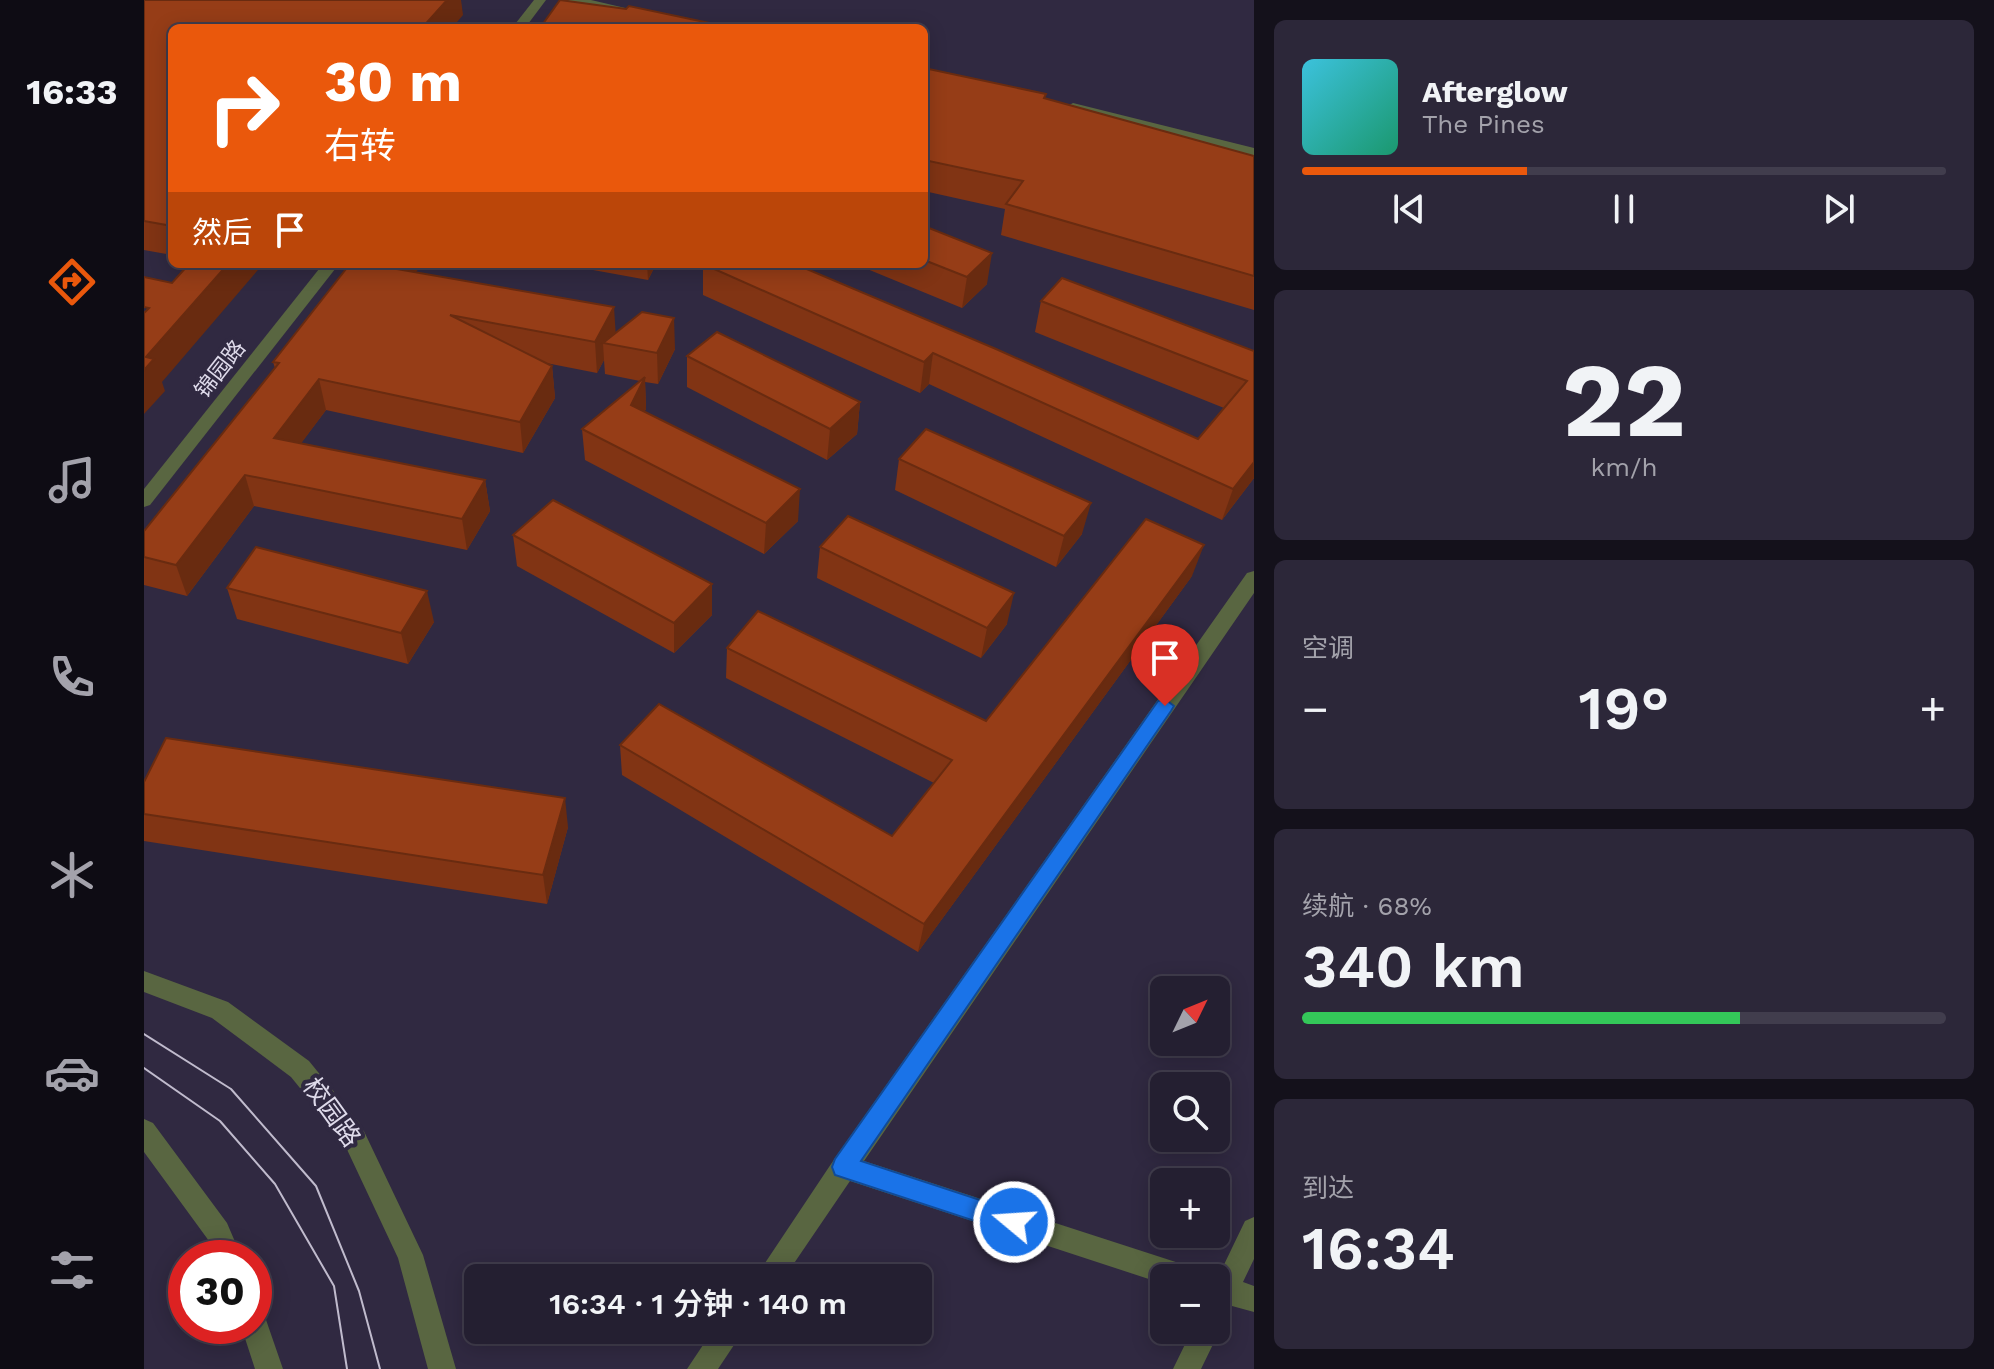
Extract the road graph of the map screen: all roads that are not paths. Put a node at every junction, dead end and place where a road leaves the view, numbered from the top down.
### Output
1 (540, 0) edge
2 (571, 0) edge
3 (663, 18) edge
4 (521, 24) edge
5 (1059, 104) edge
6 (1254, 152) edge
7 (328, 268) edge
8 (144, 501) edge
9 (1254, 578) edge
10 (144, 981) edge
11 (144, 1131) edge
12 (844, 1167) junction
13 (1254, 1230) edge
14 (221, 1240) edge
15 (778, 1264) edge
16 (1150, 1267) edge
17 (1230, 1275) edge
18 (1230, 1297) edge
19 (1254, 1299) edge
20 (261, 1344) edge
21 (720, 1344) edge
22 (1199, 1344) edge
23 (269, 1369) edge
24 (442, 1369) edge
25 (701, 1369) edge
26 (1187, 1369) edge

1 - 4 street
2 - 3 street
5 - 6 street
7 - 8 street, 锦园路
9 - 12 street
10 - 24 street, 校园路
11 - 14 street
12 - 15 street
12 - 16 street
13 - 17 street
18 - 19 street
20 - 23 street
21 - 25 street
22 - 26 street

